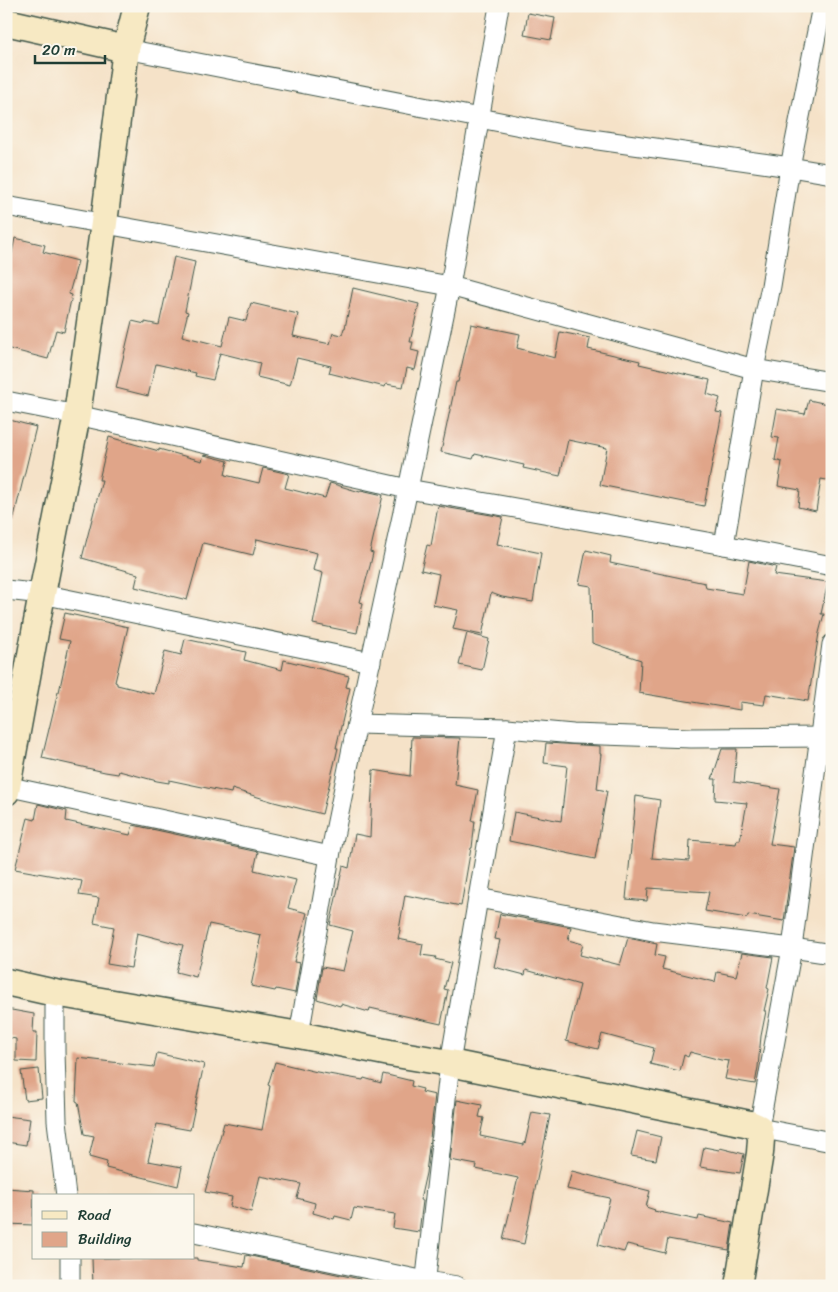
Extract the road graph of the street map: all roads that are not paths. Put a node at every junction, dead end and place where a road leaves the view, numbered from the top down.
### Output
1 (137, 6) edge
2 (498, 6) edge
3 (822, 6) edge
4 (6, 22) edge
5 (126, 49) junction
6 (479, 117) junction
7 (790, 167) junction
8 (832, 174) edge
9 (6, 206) edge
10 (104, 223) junction
11 (450, 286) junction
12 (754, 369) junction
13 (832, 382) edge
14 (6, 401) edge
15 (77, 415) junction
16 (408, 489) junction
17 (724, 545) junction
18 (832, 566) edge
19 (6, 590) edge
20 (42, 594) junction
21 (832, 644) edge
22 (371, 662) junction
23 (357, 724) junction
24 (507, 728) junction
25 (826, 737) edge
26 (7, 788) edge
27 (330, 856) junction
28 (478, 898) junction
29 (792, 948) junction
30 (832, 954) edge
31 (6, 982) edge
32 (55, 993) junction
33 (299, 1036) junction
34 (450, 1063) junction
35 (759, 1128) junction
36 (832, 1142) edge
37 (66, 1194) edge
38 (195, 1233) edge
39 (70, 1260) edge
40 (425, 1283) edge
41 (70, 1286) edge
42 (457, 1286) edge
43 (738, 1286) edge

1 - 5 street
2 - 6 street
3 - 7 street
4 - 5 street
5 - 6 street
5 - 10 street
6 - 7 street
6 - 11 street
7 - 8 street
7 - 12 street
9 - 10 street
10 - 11 street
10 - 15 street
11 - 12 street
11 - 16 street
12 - 13 street
12 - 17 street
14 - 15 street
15 - 16 street
15 - 20 street
16 - 17 street
16 - 22 street
17 - 18 street
19 - 20 street
20 - 22 street
20 - 26 street
21 - 25 street
22 - 23 street
23 - 24 street
23 - 27 street
24 - 25 street
24 - 28 street
25 - 29 street
26 - 27 street
27 - 33 street
28 - 29 street
28 - 34 street
29 - 30 street
29 - 35 street
31 - 32 street
32 - 33 street
32 - 37 street
33 - 34 street
34 - 35 street
34 - 40 street
35 - 36 street
35 - 43 street
38 - 40 street
39 - 41 street
40 - 42 street

